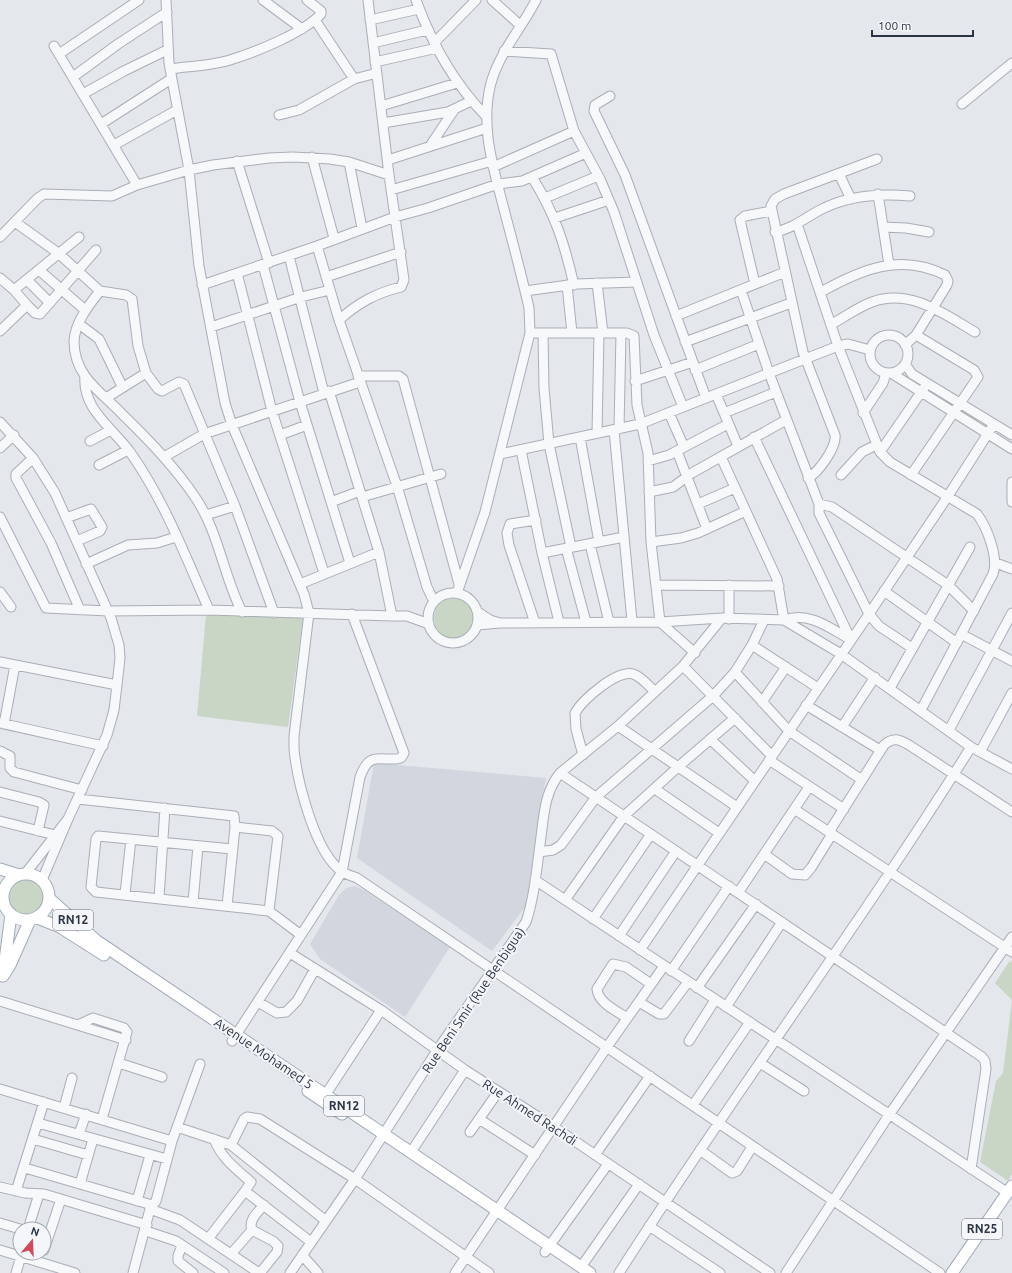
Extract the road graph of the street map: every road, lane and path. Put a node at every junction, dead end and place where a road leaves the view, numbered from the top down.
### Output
1 (139, 0) edge
2 (166, 0) edge
3 (263, 0) edge
4 (307, 0) edge
5 (368, 0) edge
6 (416, 0) edge
7 (476, 0) edge
8 (492, 0) edge
9 (534, 1) edge
10 (419, 9) junction
11 (167, 12) junction
12 (315, 20) junction
13 (370, 20) junction
14 (520, 25) junction
15 (302, 29) junction
16 (427, 30) junction
17 (373, 43) junction
18 (54, 46) dead end
19 (436, 46) junction
20 (167, 50) junction
21 (504, 51) junction
22 (59, 54) junction
23 (375, 62) junction
24 (1010, 68) edge
25 (170, 69) junction
26 (377, 73) junction
27 (73, 77) junction
28 (171, 79) junction
29 (354, 79) junction
30 (457, 82) junction
31 (83, 94) junction
32 (610, 96) dead end
33 (471, 101) junction
34 (962, 104) dead end
35 (381, 106) junction
36 (177, 110) junction
37 (454, 110) junction
38 (279, 115) dead end
39 (487, 117) junction
40 (383, 122) junction
41 (101, 124) junction
42 (487, 128) junction
43 (574, 131) junction
44 (114, 146) junction
45 (430, 146) junction
46 (586, 153) junction
47 (312, 157) junction
48 (877, 159) dead end
49 (388, 160) junction
50 (237, 161) junction
51 (349, 162) junction
52 (492, 164) junction
53 (189, 170) junction
54 (839, 174) junction
55 (389, 175) junction
56 (598, 176) junction
57 (532, 177) junction
58 (498, 184) junction
59 (138, 185) junction
60 (391, 190) junction
61 (878, 194) junction
62 (910, 196) dead end
63 (545, 198) junction
64 (851, 198) junction
65 (609, 200) junction
66 (771, 211) junction
67 (395, 217) junction
68 (555, 218) junction
69 (15, 222) junction
70 (797, 224) junction
71 (362, 228) junction
72 (883, 228) junction
73 (775, 232) junction
74 (929, 232) dead end
75 (79, 236) dead end
76 (0, 237) edge
77 (334, 238) junction
78 (317, 246) junction
79 (96, 250) dead end
80 (401, 252) junction
81 (58, 253) junction
82 (289, 256) junction
83 (266, 264) junction
84 (888, 265) junction
85 (39, 270) junction
86 (78, 270) junction
87 (785, 272) junction
88 (237, 273) junction
89 (326, 277) junction
90 (0, 278) edge
91 (27, 280) junction
92 (637, 282) junction
93 (597, 283) junction
94 (755, 284) junction
95 (202, 285) junction
96 (570, 285) junction
97 (61, 289) junction
98 (14, 290) junction
99 (330, 290) junction
100 (741, 290) junction
101 (100, 291) junction
102 (525, 291) junction
103 (821, 292) junction
104 (301, 297) junction
105 (50, 303) junction
106 (792, 303) junction
107 (27, 305) junction
108 (274, 306) junction
109 (933, 308) junction
110 (85, 310) junction
111 (248, 314) junction
112 (676, 316) junction
113 (750, 318) junction
114 (340, 320) junction
115 (80, 324) junction
116 (832, 324) junction
117 (2, 325) edge
118 (211, 327) junction
119 (975, 332) dead end
120 (530, 333) junction
121 (543, 333) junction
122 (572, 333) junction
123 (620, 333) junction
124 (601, 334) junction
125 (916, 335) junction
126 (685, 342) junction
127 (759, 344) junction
128 (905, 345) junction
129 (838, 346) junction
130 (870, 350) junction
131 (805, 358) junction
132 (905, 364) junction
133 (694, 366) junction
134 (668, 369) junction
135 (146, 372) junction
136 (769, 373) junction
137 (888, 373) junction
138 (85, 376) junction
139 (359, 379) junction
140 (636, 381) junction
141 (927, 383) junction
142 (122, 386) junction
143 (327, 392) junction
144 (776, 392) junction
145 (922, 392) junction
146 (716, 394) junction
147 (106, 398) junction
148 (706, 398) junction
149 (300, 402) junction
150 (960, 403) junction
151 (683, 407) junction
152 (272, 411) junction
153 (954, 412) junction
154 (669, 413) junction
155 (863, 413) junction
156 (724, 414) junction
157 (786, 420) junction
158 (0, 422) edge
159 (640, 424) junction
160 (728, 424) junction
161 (994, 424) junction
162 (232, 425) junction
163 (307, 425) junction
164 (616, 429) junction
165 (111, 430) junction
166 (597, 433) junction
167 (988, 433) junction
168 (204, 434) junction
169 (14, 435) junction
170 (280, 435) junction
171 (1012, 435) edge
172 (580, 437) junction
173 (754, 437) junction
174 (90, 441) dead end
175 (549, 444) junction
176 (738, 446) junction
177 (0, 448) edge
178 (681, 449) junction
179 (878, 449) junction
180 (1012, 449) edge
181 (128, 450) junction
182 (521, 450) junction
183 (500, 454) junction
184 (720, 457) junction
185 (33, 458) junction
186 (164, 458) junction
187 (648, 461) junction
188 (98, 465) dead end
189 (441, 474) dead end
190 (841, 475) dead end
191 (911, 475) junction
192 (687, 476) junction
193 (428, 477) junction
194 (808, 478) junction
195 (1012, 482) edge
196 (397, 486) junction
197 (735, 488) junction
198 (649, 492) junction
199 (361, 494) junction
200 (948, 496) junction
201 (331, 502) junction
202 (1012, 502) edge
203 (698, 504) junction
204 (819, 504) junction
205 (235, 506) junction
206 (746, 511) junction
207 (206, 515) junction
208 (0, 517) edge
209 (66, 518) junction
210 (536, 520) junction
211 (707, 530) junction
212 (176, 537) junction
213 (624, 537) junction
214 (76, 542) junction
215 (599, 542) junction
216 (651, 542) junction
217 (590, 544) junction
218 (970, 547) dead end
219 (569, 548) junction
220 (379, 552) junction
221 (542, 552) junction
222 (907, 558) junction
223 (350, 563) junction
224 (86, 564) junction
225 (996, 564) junction
226 (1012, 569) edge
227 (324, 573) junction
228 (300, 584) junction
229 (657, 585) junction
230 (728, 585) junction
231 (948, 585) junction
232 (779, 586) junction
233 (458, 589) junction
234 (884, 591) junction
235 (0, 592) edge
236 (432, 605) junction
237 (11, 607) dead end
238 (80, 610) junction
239 (209, 610) junction
240 (108, 611) junction
241 (974, 611) junction
242 (242, 612) junction
243 (478, 612) junction
244 (274, 613) junction
245 (309, 613) junction
246 (1012, 613) edge
247 (352, 614) junction
248 (869, 614) junction
249 (392, 616) junction
250 (407, 616) junction
251 (726, 618) junction
252 (764, 620) junction
253 (784, 620) junction
254 (632, 621) junction
255 (535, 622) junction
256 (558, 622) junction
257 (586, 622) junction
258 (609, 622) junction
259 (660, 622) junction
260 (926, 622) junction
261 (500, 623) junction
262 (429, 624) junction
263 (477, 625) junction
264 (961, 634) junction
265 (851, 640) junction
266 (957, 643) junction
267 (752, 645) junction
268 (912, 648) junction
269 (993, 651) junction
270 (695, 654) junction
271 (841, 654) junction
272 (1012, 661) edge
273 (0, 662) edge
274 (15, 665) junction
275 (683, 666) junction
276 (786, 667) junction
277 (735, 672) junction
278 (875, 677) junction
279 (118, 685) junction
280 (818, 688) junction
281 (890, 688) junction
282 (655, 692) junction
283 (1012, 693) edge
284 (713, 696) junction
285 (762, 702) junction
286 (806, 705) junction
287 (921, 710) junction
288 (735, 718) junction
289 (2, 724) edge
290 (618, 726) junction
291 (842, 727) junction
292 (949, 730) junction
293 (789, 731) junction
294 (710, 739) junction
295 (103, 746) junction
296 (971, 747) junction
297 (652, 749) junction
298 (880, 750) junction
299 (0, 751) edge
300 (980, 752) junction
301 (583, 755) junction
302 (770, 758) junction
303 (678, 767) junction
304 (1012, 769) edge
305 (560, 773) junction
306 (954, 774) junction
307 (862, 780) junction
308 (755, 781) junction
309 (809, 787) junction
310 (655, 789) junction
311 (82, 790) junction
312 (0, 792) edge
313 (596, 797) junction
314 (78, 799) junction
315 (738, 807) junction
316 (165, 808) junction
317 (794, 809) junction
318 (844, 809) junction
319 (1012, 812) edge
320 (624, 816) junction
321 (0, 821) edge
322 (235, 827) junction
323 (38, 831) junction
324 (719, 833) junction
325 (831, 833) junction
326 (651, 834) junction
327 (58, 836) junction
328 (131, 839) junction
329 (164, 842) junction
330 (198, 846) junction
331 (232, 849) junction
332 (676, 851) junction
333 (539, 852) junction
334 (764, 854) junction
335 (698, 865) junction
336 (0, 869) edge
337 (342, 872) junction
338 (891, 872) junction
339 (22, 875) junction
340 (42, 880) junction
341 (535, 880) junction
342 (729, 886) junction
343 (738, 893) junction
344 (126, 894) junction
345 (2, 897) edge
346 (159, 898) junction
347 (50, 899) junction
348 (565, 900) junction
349 (193, 902) junction
350 (756, 904) junction
351 (227, 906) junction
352 (269, 911) junction
353 (11, 914) junction
354 (33, 919) junction
355 (593, 919) junction
356 (782, 922) junction
357 (301, 935) junction
358 (619, 936) junction
359 (1012, 937) edge
360 (94, 944) junction
361 (1008, 949) edge
362 (640, 950) junction
363 (290, 953) junction
364 (832, 956) junction
365 (4, 962) edge
366 (668, 968) junction
367 (315, 969) junction
368 (493, 970) junction
369 (1, 981) edge
370 (688, 982) junction
371 (651, 984) junction
372 (697, 988) junction
373 (716, 1000) junction
374 (0, 1001) edge
375 (258, 1002) junction
376 (639, 1002) junction
377 (726, 1007) junction
378 (381, 1010) junction
379 (627, 1018) junction
380 (750, 1022) junction
381 (947, 1032) junction
382 (234, 1038) junction
383 (776, 1040) junction
384 (689, 1041) dead end
385 (607, 1047) junction
386 (438, 1049) junction
387 (119, 1063) junction
388 (760, 1063) junction
389 (200, 1064) dead end
390 (465, 1070) junction
391 (650, 1076) junction
392 (162, 1077) dead end
393 (72, 1078) dead end
394 (0, 1089) edge
395 (804, 1091) dead end
396 (498, 1092) junction
397 (326, 1094) junction
398 (44, 1102) junction
399 (693, 1105) junction
400 (64, 1108) junction
401 (86, 1114) junction
402 (889, 1115) junction
403 (102, 1119) junction
404 (479, 1119) junction
405 (38, 1123) junction
406 (718, 1124) junction
407 (554, 1126) junction
408 (177, 1127) junction
409 (470, 1132) dead end
410 (79, 1134) junction
411 (381, 1137) junction
412 (33, 1139) junction
413 (93, 1139) junction
414 (214, 1139) junction
415 (172, 1141) junction
416 (231, 1145) junction
417 (752, 1147) junction
418 (700, 1150) junction
419 (411, 1152) junction
420 (535, 1154) junction
421 (88, 1155) junction
422 (150, 1155) junction
423 (595, 1155) junction
424 (167, 1159) junction
425 (608, 1164) junction
426 (25, 1168) junction
427 (262, 1169) junction
428 (971, 1169) junction
429 (355, 1179) junction
430 (252, 1182) junction
431 (80, 1184) junction
432 (639, 1184) junction
433 (0, 1187) edge
434 (1010, 1189) edge
435 (16, 1191) junction
436 (246, 1191) junction
437 (39, 1194) junction
438 (61, 1200) junction
439 (137, 1201) junction
440 (834, 1201) junction
441 (665, 1203) junction
442 (264, 1205) junction
443 (151, 1207) junction
444 (496, 1213) junction
445 (31, 1221) edge
446 (326, 1221) junction
447 (52, 1222) edge
448 (0, 1223) edge
449 (649, 1226) junction
450 (12, 1227) edge
451 (146, 1228) junction
452 (252, 1230) junction
453 (208, 1239) junction
454 (311, 1242) junction
455 (182, 1246) junction
456 (0, 1250) edge
457 (547, 1250) junction
458 (12, 1253) edge
459 (232, 1254) junction
460 (302, 1255) junction
461 (465, 1258) junction
462 (20, 1261) edge
463 (37, 1261) edge
464 (40, 1262) joint
465 (308, 1268) edge
466 (583, 1271) edge
467 (16, 1273) edge
468 (75, 1273) edge
469 (133, 1273) edge
470 (193, 1273) edge
471 (224, 1273) edge
472 (260, 1273) edge
473 (290, 1273) edge
474 (318, 1273) edge
475 (455, 1273) edge
476 (489, 1273) edge
477 (619, 1273) edge
478 (720, 1273) edge
479 (770, 1273) edge
480 (786, 1273) edge
481 (940, 1273) edge
482 (952, 1273) edge

1 - 22 street
2 - 11 street
3 - 15 street
4 - 12 street
5 - 13 street
6 - 10 street
7 - 19 street
8 - 14 street
9 - 14 street
10 - 13 street
10 - 16 street
11 - 20 street
11 - 27 street
12 - 15 street
12 - 29 street
13 - 17 street
14 - 21 street
15 - 25 street
16 - 17 street
16 - 19 street
17 - 23 street
18 - 22 street
19 - 23 street
19 - 30 street
20 - 25 street
20 - 31 street
21 - 39 street
21 - 43 street
22 - 27 street
23 - 26 street
24 - 34 street
25 - 28 street
26 - 29 street
26 - 35 street
27 - 31 street
28 - 36 street
28 - 41 street
29 - 38 street
30 - 33 street
30 - 35 street
31 - 41 street
32 - 112 street
33 - 37 street
33 - 39 street
35 - 40 street
36 - 44 street
36 - 53 street
37 - 40 street
37 - 45 street
39 - 42 street
40 - 49 street
41 - 44 street
42 - 45 street
42 - 52 street
43 - 46 street
43 - 52 street
44 - 59 street
45 - 49 street
46 - 56 street
46 - 57 street
47 - 50 street
47 - 51 street
47 - 77 street
48 - 54 street
49 - 55 street
50 - 53 street
50 - 83 street
51 - 55 street
51 - 71 street
52 - 58 street
52 - 60 street
53 - 59 street
53 - 95 street
54 - 64 street
54 - 66 street
55 - 60 street
56 - 63 street
56 - 65 street
57 - 58 street
57 - 63 street
58 - 67 street
58 - 102 street
59 - 69 street
60 - 67 street
61 - 62 street
61 - 64 street
61 - 72 street
63 - 68 street
64 - 70 street
65 - 68 street
65 - 92 street
66 - 73 street
66 - 94 street
67 - 71 street
67 - 80 street
68 - 96 street
69 - 76 street
69 - 81 street
70 - 73 street
70 - 103 street
71 - 77 street
72 - 74 street
72 - 84 street
73 - 87 street
75 - 81 street
77 - 78 street
78 - 82 street
78 - 89 street
79 - 86 street
80 - 89 street
80 - 114 street
81 - 85 street
81 - 86 street
82 - 83 street
82 - 104 street
83 - 88 street
83 - 108 street
84 - 103 street
84 - 109 street
85 - 91 street
85 - 97 street
86 - 97 street
86 - 101 street
87 - 94 street
87 - 106 street
88 - 95 street
88 - 111 street
89 - 99 street
90 - 98 street
91 - 98 street
91 - 105 street
92 - 93 street
92 - 134 street
93 - 96 street
93 - 124 street
94 - 100 street
95 - 118 street
96 - 102 street
96 - 122 street
97 - 105 street
97 - 110 street
98 - 107 street
99 - 104 street
99 - 114 street
100 - 112 street
100 - 113 street
101 - 110 street
101 - 135 street
102 - 120 street
103 - 116 street
104 - 108 street
104 - 143 street
105 - 107 street
106 - 113 street
106 - 131 street
107 - 117 street
108 - 111 street
108 - 149 street
109 - 116 street
109 - 119 street
109 - 125 street
110 - 115 street
111 - 118 street
111 - 152 street
112 - 126 street
113 - 126 street
113 - 127 street
114 - 139 street
115 - 138 street
115 - 142 street
116 - 129 street
118 - 162 street
120 - 121 street
120 - 183 street
121 - 122 street
121 - 175 street
122 - 124 street
123 - 124 street
123 - 140 street
123 - 164 street
124 - 166 street
125 - 128 street
125 - 150 street
126 - 133 street
127 - 133 street
127 - 136 street
128 - 130 street
128 - 132 street
129 - 130 street
129 - 131 street
129 - 155 street
130 - 137 street
131 - 136 street
131 - 194 street
132 - 137 street
132 - 141 street
133 - 134 street
133 - 148 street
134 - 140 street
134 - 151 street
135 - 142 street
135 - 168 street
136 - 144 street
136 - 146 street
137 - 145 street
137 - 155 street
138 - 147 street
138 - 165 street
139 - 143 street
139 - 193 street
139 - 196 street
140 - 159 street
141 - 145 street
141 - 150 street
142 - 147 street
143 - 149 street
143 - 199 street
144 - 156 street
144 - 157 street
145 - 153 street
145 - 179 street
146 - 148 street
146 - 156 street
147 - 186 street
148 - 151 street
149 - 152 street
149 - 163 street
150 - 153 street
150 - 161 street
151 - 154 street
152 - 162 street
152 - 170 street
153 - 167 street
153 - 191 street
154 - 159 street
154 - 178 street
155 - 179 street
156 - 160 street
157 - 173 street
157 - 194 street
158 - 169 street
159 - 164 street
159 - 187 street
160 - 176 street
160 - 178 street
161 - 167 street
161 - 171 street
162 - 168 street
162 - 228 street
163 - 170 street
163 - 201 street
164 - 166 street
164 - 213 street
165 - 174 street
165 - 181 street
166 - 172 street
167 - 180 street
167 - 200 street
168 - 186 street
168 - 205 street
169 - 177 street
169 - 185 street
170 - 227 street
172 - 175 street
172 - 215 street
173 - 176 street
173 - 265 street
175 - 182 street
175 - 219 street
176 - 184 street
178 - 187 street
178 - 192 street
179 - 190 street
179 - 191 street
181 - 188 street
181 - 212 street
182 - 183 street
182 - 210 street
183 - 233 street
184 - 192 street
184 - 197 street
185 - 209 street
185 - 238 street
186 - 207 street
187 - 198 street
189 - 193 street
191 - 200 street
192 - 198 street
192 - 203 street
193 - 196 street
193 - 233 street
194 - 204 street
195 - 202 street
196 - 199 street
196 - 236 street
197 - 203 street
197 - 206 street
198 - 216 street
199 - 201 street
199 - 220 street
200 - 222 street
200 - 225 street
201 - 223 street
203 - 211 street
204 - 222 street
204 - 248 street
205 - 207 street
205 - 244 street
206 - 211 street
206 - 232 street
207 - 242 street
208 - 238 street
209 - 214 street
209 - 214 street
210 - 221 street
210 - 255 street
211 - 216 street
212 - 224 street
212 - 239 street
213 - 215 street
213 - 254 street
214 - 224 street
215 - 217 street
216 - 229 street
217 - 219 street
217 - 258 street
218 - 231 street
219 - 221 street
219 - 257 street
220 - 223 street
220 - 249 street
221 - 256 street
222 - 231 street
222 - 234 street
223 - 227 street
224 - 240 street
225 - 226 street
225 - 241 street
227 - 228 street
228 - 245 street
229 - 230 street
229 - 259 street
230 - 232 street
230 - 251 street
231 - 241 street
231 - 260 street
232 - 253 street
233 - 236 street
233 - 243 street
234 - 248 street
234 - 260 street
235 - 237 street
236 - 250 street
236 - 262 street
238 - 240 street
239 - 240 street
239 - 242 street
240 - 279 street
241 - 264 street
242 - 244 street
243 - 261 street
243 - 263 street
244 - 245 street
245 - 247 street
245 - 337 street
246 - 269 street
247 - 249 street
247 - 337 street
248 - 265 street
248 - 268 street
249 - 250 street
250 - 262 street
251 - 252 street
251 - 259 street
251 - 270 street, Rue Beni Smir (Rue Benbigua)
252 - 253 street
252 - 267 street
253 - 265 street
253 - 271 street
254 - 258 street
254 - 259 street
255 - 256 street
255 - 261 street
256 - 257 street
257 - 258 street
259 - 270 street
260 - 266 street
260 - 268 street
261 - 263 street
262 - 263 street
264 - 266 street
264 - 269 street
265 - 271 street
266 - 287 street
267 - 276 street
267 - 277 street
268 - 281 street
269 - 272 street
269 - 292 street
270 - 275 street, Rue Beni Smir (Rue Benbigua)
271 - 278 street
271 - 280 street
273 - 274 street
274 - 279 street
274 - 289 street
275 - 282 street, Rue Beni Smir (Rue Benbigua)
275 - 284 street
276 - 280 street
276 - 285 street
277 - 284 street
277 - 285 street
278 - 281 street
278 - 291 street
279 - 295 street
280 - 286 street
281 - 287 street
282 - 290 street, Rue Beni Smir (Rue Benbigua)
282 - 301 street
283 - 300 street
284 - 288 street
284 - 297 street
285 - 293 street
286 - 291 street
286 - 293 street
287 - 292 street
288 - 294 street
288 - 302 street
289 - 295 street
290 - 297 street
290 - 301 street, Rue Beni Smir (Rue Benbigua)
291 - 298 street
292 - 296 street
293 - 302 street
293 - 307 street
294 - 303 street
294 - 308 street
295 - 311 street
296 - 300 street
296 - 306 street
297 - 303 street
297 - 313 street
298 - 306 street
298 - 307 street
299 - 311 street
300 - 304 street
301 - 305 street, Rue Beni Smir (Rue Benbigua)
302 - 308 street
302 - 309 street
303 - 310 street
303 - 315 street
305 - 313 street
305 - 333 street, Rue Beni Smir (Rue Benbigua)
306 - 319 street
306 - 338 street
307 - 318 street
308 - 315 street
309 - 317 street
309 - 318 street
310 - 320 street
310 - 324 street
311 - 314 street
312 - 323 street
313 - 320 street
313 - 333 street
314 - 316 street
314 - 327 street
315 - 324 street
316 - 322 street
316 - 329 street
317 - 325 street
317 - 334 street
318 - 325 street
320 - 326 street
320 - 348 street
321 - 323 street
322 - 331 street
322 - 352 street
323 - 327 street
324 - 335 street
325 - 334 street
325 - 338 street
326 - 332 street
326 - 355 street
327 - 339 street
327 - 340 street
328 - 329 street
328 - 344 street
328 - 344 street
329 - 330 street
329 - 346 street
330 - 331 street
330 - 349 street
331 - 351 street
332 - 335 street
332 - 358 street
333 - 341 street, Rue Beni Smir (Rue Benbigua)
334 - 343 street
335 - 342 street
335 - 362 street
336 - 339 main road
337 - 357 street
337 - 368 street
338 - 361 street
338 - 364 street
339 - 340 main road
339 - 345 main road
340 - 347 main road, RN12
341 - 348 street
341 - 368 street, Rue Beni Smir (Rue Benbigua)
342 - 343 street
342 - 366 street
343 - 350 street
344 - 346 street
345 - 353 main road
346 - 349 street
347 - 354 main road, RN12
347 - 360 main road, RN12
348 - 355 street
349 - 351 street
350 - 356 street
350 - 372 street
351 - 352 street
352 - 357 street
353 - 354 main road, RN12
353 - 365 main road
354 - 360 main road, RN12
354 - 365 main road
355 - 358 street
356 - 364 street
356 - 377 street
357 - 363 street
358 - 362 street
359 - 361 street
360 - 382 main road, Avenue Mohamed 5 / RN12
361 - 381 street
362 - 366 street
363 - 367 street, Rue Ahmed Rachdi
363 - 375 street
364 - 381 street
364 - 383 street
365 - 369 main road
366 - 370 street
366 - 371 street
367 - 375 street
367 - 378 street, Rue Ahmed Rachdi
368 - 385 street
368 - 386 street, Rue Beni Smir (Rue Benbigua)
370 - 372 street
370 - 376 street
371 - 376 street
371 - 379 street
372 - 373 street
373 - 377 street
373 - 384 street
374 - 387 street
375 - 382 street
376 - 379 street
377 - 380 street
378 - 386 street, Rue Ahmed Rachdi
378 - 397 street
379 - 385 street
380 - 383 street
380 - 399 street
381 - 402 street
381 - 428 street
382 - 397 main road, Avenue Mohamed 5 / RN12
382 - 411 main road, Avenue Mohamed 5 / RN12
383 - 388 street
383 - 402 street
385 - 391 street
385 - 407 street
386 - 390 street, Rue Ahmed Rachdi
386 - 411 street, Rue Beni Smir (Rue Benbigua)
387 - 392 street
387 - 403 street
388 - 395 street
388 - 406 street
389 - 408 street
390 - 396 street, Rue Ahmed Rachdi
390 - 419 street
391 - 399 street
391 - 423 street
393 - 400 street
394 - 398 street
396 - 404 street
396 - 407 street, Rue Ahmed Rachdi
397 - 411 main road, Avenue Mohamed 5 / RN12
398 - 400 street
398 - 405 street
399 - 406 street
400 - 401 street
401 - 403 street
401 - 410 street
402 - 428 street
402 - 440 street
403 - 415 street
404 - 409 street
404 - 420 street
405 - 410 street
405 - 412 street
406 - 417 street
406 - 418 street
407 - 420 street
407 - 423 street, Rue Ahmed Rachdi
408 - 414 street
408 - 415 street
410 - 413 street
411 - 419 main road, Avenue Mohamed 5 / RN12
411 - 429 street, Rue Beni Smir (Rue Benbigua)
411 - 444 main road, Avenue Mohamed 5 / RN12
412 - 421 street
412 - 426 street
413 - 421 street
413 - 422 street
414 - 416 street
414 - 430 street
415 - 424 street
416 - 427 street
416 - 429 street
417 - 418 street
417 - 440 street
418 - 441 street
419 - 444 main road, Avenue Mohamed 5 / RN12
420 - 444 street
421 - 431 street
422 - 424 street
422 - 439 street
423 - 425 street, Rue Ahmed Rachdi
424 - 443 street
425 - 432 street, Rue Ahmed Rachdi
425 - 457 street
426 - 431 street
426 - 435 street
427 - 430 street
427 - 446 street
428 - 434 street
429 - 446 street, Rue Beni Smir (Rue Benbigua)
429 - 461 street
430 - 436 street
431 - 439 street
432 - 441 street, Rue Ahmed Rachdi
432 - 466 street
433 - 435 street
434 - 482 main road, RN25
435 - 437 street
436 - 442 street
436 - 453 street
437 - 438 street
437 - 445 street
438 - 447 street
438 - 451 street
439 - 443 street
440 - 480 street
440 - 481 street
441 - 449 street
441 - 479 street, Rue Ahmed Rachdi
442 - 452 street
442 - 454 street
443 - 451 street
443 - 453 street
444 - 457 main road, Avenue Mohamed 5 / RN12
444 - 461 street
446 - 454 street, Rue Beni Smir (Rue Benbigua)
448 - 450 street
449 - 477 street
449 - 478 street
451 - 455 street
451 - 469 street
452 - 459 street
452 - 472 street
453 - 459 street
454 - 460 street, Rue Beni Smir (Rue Benbigua)
455 - 470 street
455 - 471 street
456 - 458 street
457 - 466 main road, Avenue Mohamed 5 / RN12
459 - 472 street
460 - 465 street
460 - 473 street, Rue Beni Smir (Rue Benbigua)
461 - 475 street
461 - 476 street
462 - 467 street
463 - 464 street
464 - 468 street
465 - 474 street

